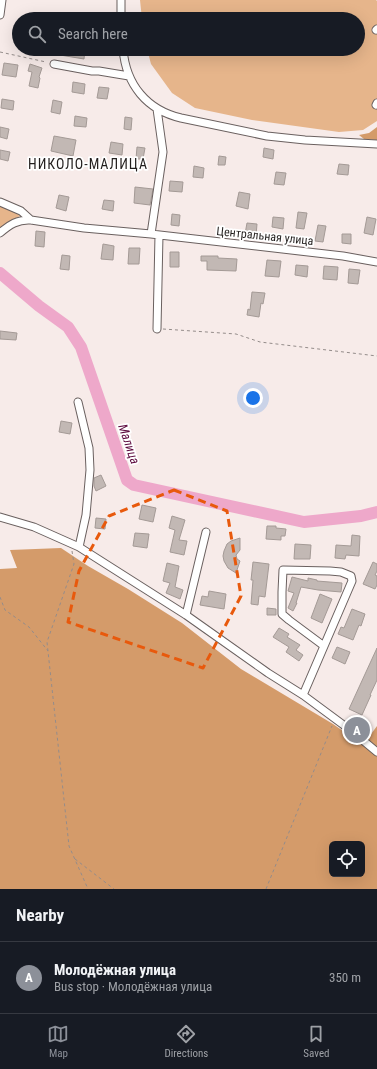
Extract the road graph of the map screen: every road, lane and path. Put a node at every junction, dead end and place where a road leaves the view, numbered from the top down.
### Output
1 (2, 0) edge
2 (121, 0) edge
3 (122, 12) edge
4 (0, 15) edge
5 (0, 52) edge
6 (12, 55) edge
7 (18, 56) edge
8 (124, 56) edge
9 (54, 64) joint
10 (129, 76) junction
11 (157, 109) junction
12 (377, 144) edge
13 (0, 202) edge
14 (30, 220) junction
15 (0, 233) edge
16 (155, 235) junction
17 (377, 262) edge
18 (157, 329) joint
19 (377, 356) edge
20 (78, 402) dead end
21 (0, 517) edge
22 (206, 532) dead end
23 (70, 543) junction
24 (79, 547) junction
25 (0, 597) edge
26 (186, 614) junction
27 (324, 646) junction
28 (48, 652) junction
29 (303, 694) junction
30 (333, 724) dead end
31 (377, 752) edge
32 (74, 859) junction
33 (88, 889) edge
34 (114, 889) edge
35 (266, 889) edge

1 - 4 street
2 - 3 street
5 - 6 path
7 - 9 path
8 - 10 street
9 - 10 street
10 - 11 street
11 - 12 street
11 - 16 street
13 - 14 street
14 - 15 street, Центральная улица
14 - 16 street, Центральная улица
16 - 17 street, Центральная улица
16 - 18 street
18 - 19 path
20 - 24 street
21 - 23 street
22 - 26 street
23 - 24 street
23 - 28 path
24 - 26 street
25 - 28 path
26 - 29 street
27 - 27 street
27 - 29 street
28 - 32 path
29 - 31 street
30 - 35 path
32 - 33 path
32 - 34 path

